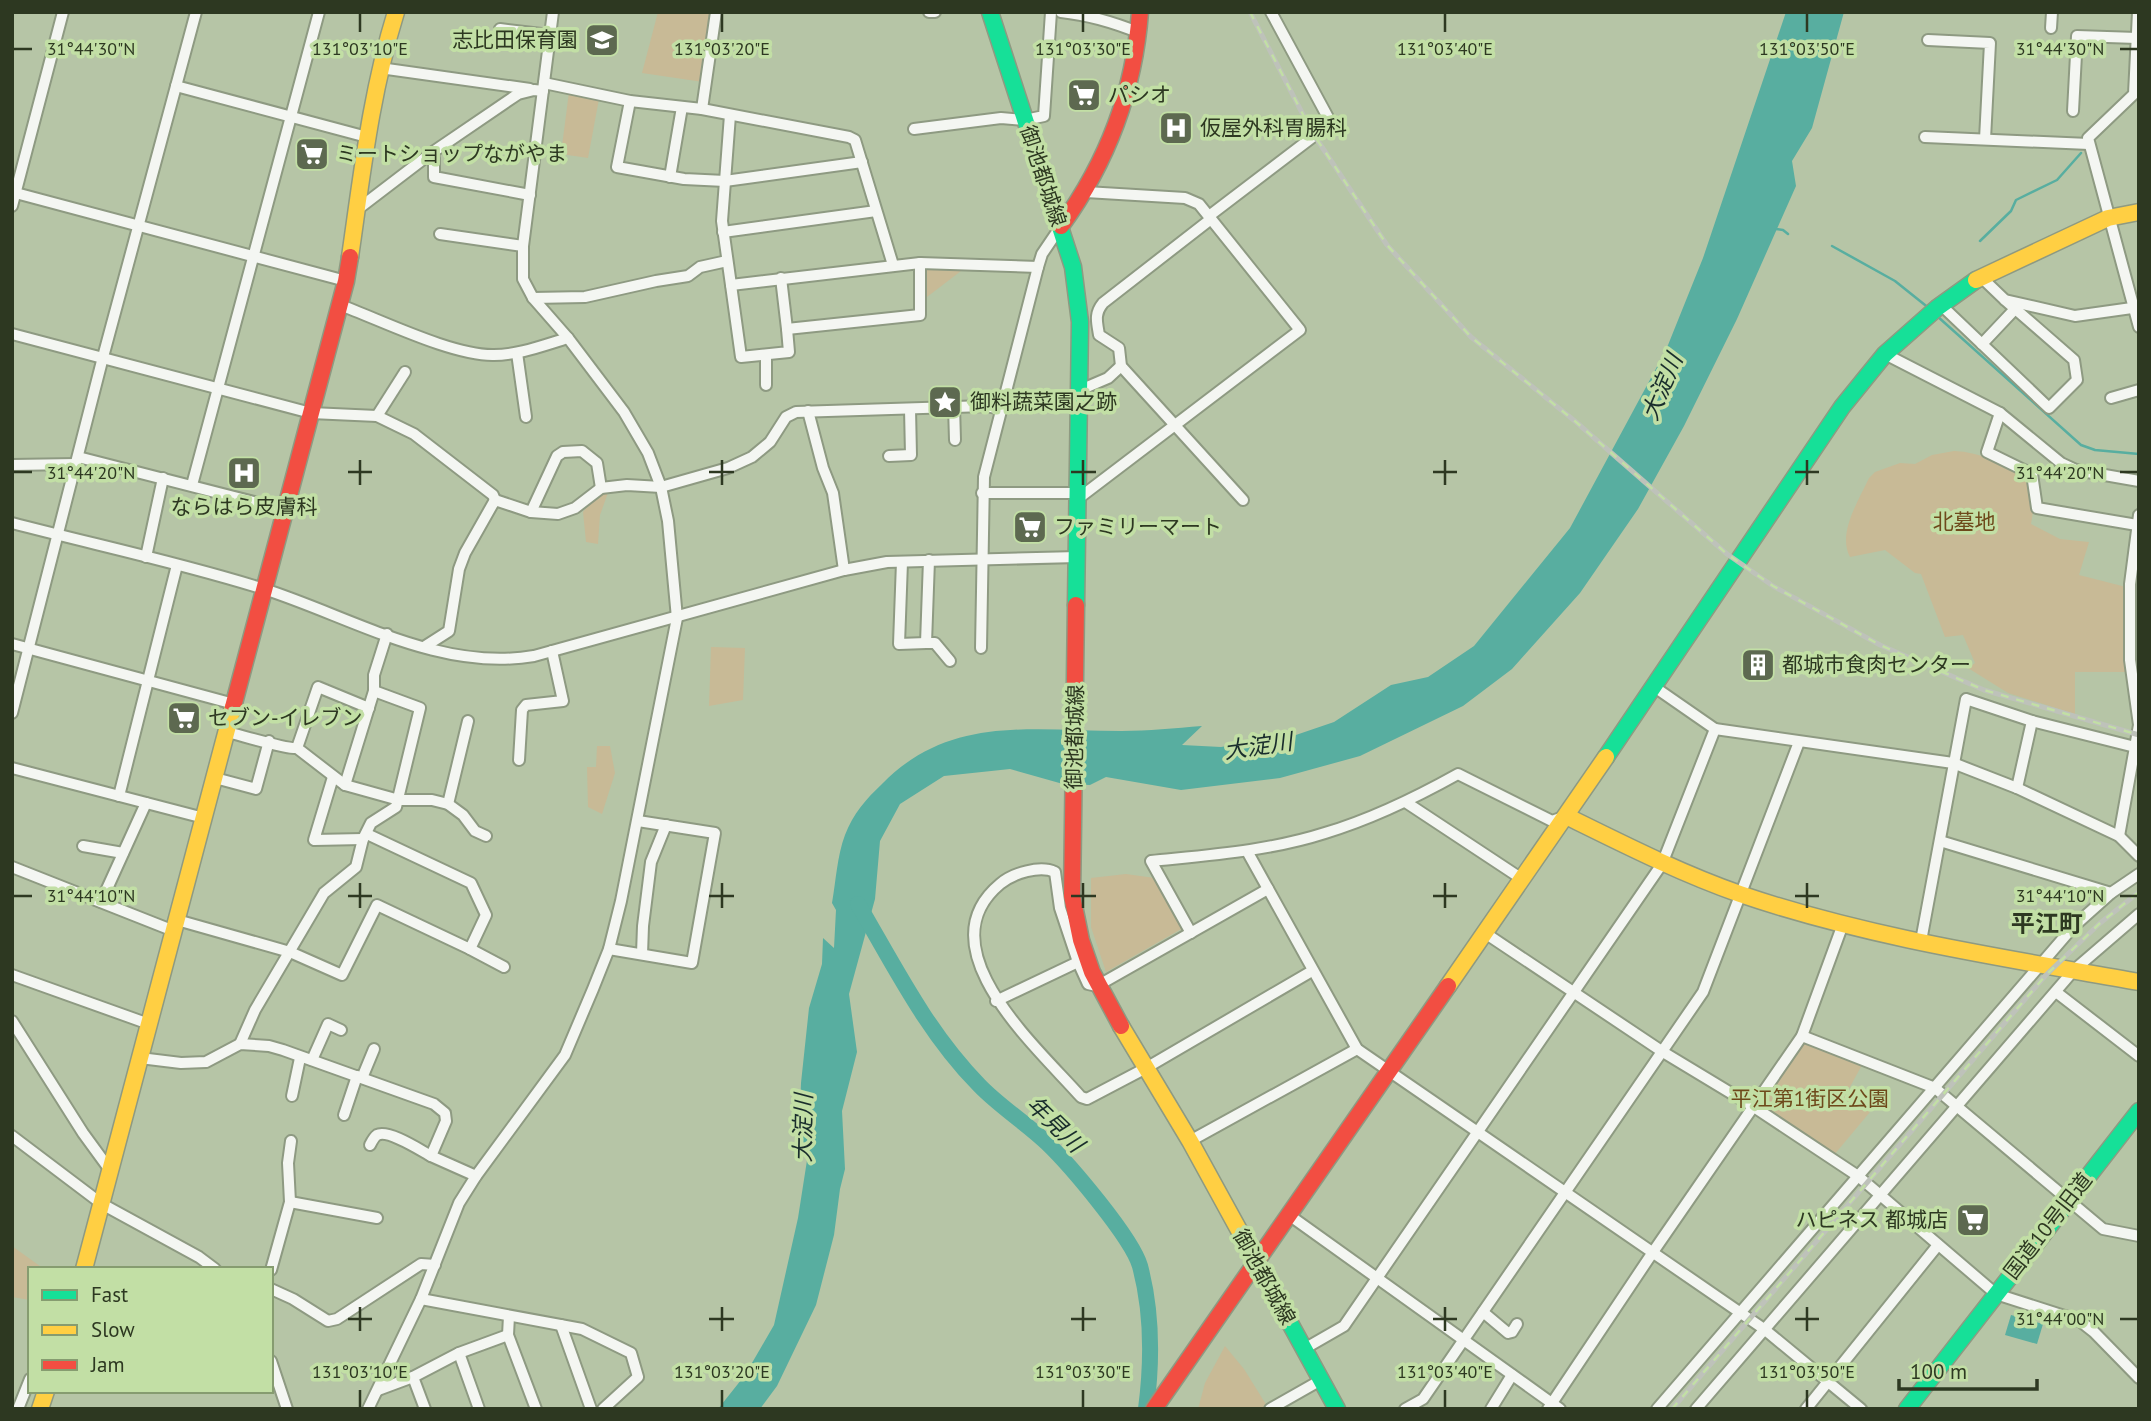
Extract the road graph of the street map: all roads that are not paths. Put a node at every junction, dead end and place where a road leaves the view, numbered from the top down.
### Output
1 (63, 12) edge
2 (196, 12) edge
3 (319, 12) edge
4 (396, 12) edge
5 (553, 12) edge
6 (716, 12) edge
7 (929, 12) edge
8 (935, 12) edge
9 (990, 12) edge
10 (1051, 12) edge
11 (1061, 12) edge
12 (1140, 12) edge
13 (1271, 12) edge
14 (2052, 12) edge
15 (2138, 12) edge
16 (2051, 28) dead end
17 (500, 29) dead end
18 (1140, 33) junction
19 (550, 35) junction
20 (2137, 38) junction
21 (1928, 40) dead end
22 (380, 68) junction
23 (176, 86) junction
24 (541, 88) junction
25 (2136, 94) edge
26 (630, 101) junction
27 (682, 107) junction
28 (702, 108) junction
29 (2073, 111) dead end
30 (730, 115) junction
31 (290, 116) junction
32 (1025, 120) junction
33 (914, 129) dead end
34 (367, 137) junction
35 (1925, 137) dead end
36 (1984, 139) junction
37 (2089, 144) junction
38 (430, 154) junction
39 (862, 162) junction
40 (670, 177) junction
41 (725, 181) junction
42 (14, 192) edge
43 (1086, 192) junction
44 (530, 195) junction
45 (12, 206) edge
46 (358, 209) junction
47 (876, 211) junction
48 (2139, 212) edge
49 (1210, 217) junction
50 (2108, 218) junction
51 (139, 225) junction
52 (1060, 226) junction
53 (723, 232) junction
54 (440, 234) dead end
55 (523, 246) junction
56 (254, 256) junction
57 (727, 261) junction
58 (920, 263) junction
59 (893, 265) junction
60 (1038, 267) junction
61 (1981, 277) junction
62 (781, 278) junction
63 (346, 281) junction
64 (731, 285) junction
65 (533, 298) junction
66 (2005, 300) junction
67 (340, 305) junction
68 (1939, 306) junction
69 (2136, 307) edge
70 (2015, 309) junction
71 (2139, 327) edge
72 (787, 329) junction
73 (12, 334) edge
74 (568, 338) junction
75 (1982, 344) junction
76 (517, 353) junction
77 (1885, 354) junction
78 (766, 355) junction
79 (103, 357) junction
80 (1121, 366) junction
81 (405, 372) dead end
82 (766, 385) dead end
83 (218, 389) junction
84 (1080, 390) junction
85 (2139, 390) edge
86 (2111, 398) dead end
87 (954, 406) junction
88 (910, 409) junction
89 (1001, 409) junction
90 (808, 411) junction
91 (311, 413) junction
92 (2000, 413) junction
93 (377, 416) junction
94 (526, 416) dead end
95 (1176, 424) junction
96 (955, 440) dead end
97 (889, 456) dead end
98 (77, 460) junction
99 (12, 465) edge
100 (163, 478) junction
101 (2139, 481) edge
102 (192, 485) junction
103 (661, 487) junction
104 (601, 488) junction
105 (982, 493) junction
106 (1079, 496) junction
107 (495, 500) junction
108 (1243, 500) dead end
109 (285, 510) junction
110 (531, 513) junction
111 (2138, 520) edge
112 (12, 523) edge
113 (58, 535) junction
114 (145, 557) junction
115 (1078, 557) junction
116 (929, 560) junction
117 (982, 560) junction
118 (902, 562) junction
119 (177, 565) junction
120 (844, 570) junction
121 (2134, 585) edge
122 (264, 589) junction
123 (677, 618) junction
124 (387, 634) junction
125 (926, 643) junction
126 (12, 645) edge
127 (424, 647) junction
128 (981, 648) dead end
129 (29, 649) junction
130 (552, 651) junction
131 (950, 661) dead end
132 (148, 680) junction
133 (1653, 686) junction
134 (374, 691) junction
135 (234, 704) junction
136 (369, 708) junction
137 (12, 713) edge
138 (468, 721) dead end
139 (2032, 721) junction
140 (1715, 729) junction
141 (227, 732) junction
142 (269, 741) junction
143 (1799, 742) junction
144 (297, 748) junction
145 (2137, 748) edge
146 (519, 760) dead end
147 (1953, 763) junction
148 (12, 768) edge
149 (215, 778) junction
150 (333, 778) junction
151 (345, 785) junction
152 (2017, 788) junction
153 (118, 796) junction
154 (398, 800) junction
155 (145, 803) junction
156 (1407, 803) junction
157 (448, 804) junction
158 (1566, 816) junction
159 (204, 818) junction
160 (638, 821) junction
161 (666, 825) junction
162 (486, 836) dead end
163 (2119, 836) junction
164 (365, 837) junction
165 (1940, 841) junction
166 (83, 846) dead end
167 (1247, 851) junction
168 (123, 853) junction
169 (2139, 856) edge
170 (1662, 864) junction
171 (12, 867) edge
172 (2139, 874) edge
173 (1522, 879) junction
174 (1268, 889) junction
175 (2111, 893) junction
176 (1741, 894) junction
177 (101, 902) junction
178 (2139, 915) edge
179 (1843, 924) junction
180 (175, 925) junction
181 (1191, 933) junction
182 (1485, 933) junction
183 (1921, 941) junction
184 (470, 949) junction
185 (609, 950) junction
186 (290, 952) junction
187 (642, 954) junction
188 (1078, 962) junction
189 (2041, 964) junction
190 (504, 967) dead end
191 (2074, 970) junction
192 (1312, 971) junction
193 (12, 975) edge
194 (2139, 982) edge
195 (1097, 986) junction
196 (1575, 992) junction
197 (2056, 992) junction
198 (996, 1000) junction
199 (12, 1021) edge
200 (149, 1024) junction
201 (341, 1030) dead end
202 (1802, 1037) junction
203 (240, 1044) junction
204 (374, 1049) dead end
205 (1357, 1049) junction
206 (1663, 1052) junction
207 (2139, 1056) edge
208 (140, 1058) junction
209 (306, 1059) junction
210 (1146, 1068) junction
211 (1388, 1071) junction
212 (360, 1077) junction
213 (1935, 1088) junction
214 (292, 1096) dead end
215 (1956, 1105) junction
216 (1754, 1107) junction
217 (2139, 1111) edge
218 (344, 1115) dead end
219 (1478, 1132) junction
220 (14, 1141) edge
221 (291, 1141) dead end
222 (1191, 1142) junction
223 (370, 1144) dead end
224 (431, 1156) junction
225 (110, 1170) junction
226 (476, 1176) junction
227 (1858, 1176) junction
228 (1564, 1192) junction
229 (1881, 1193) junction
230 (2069, 1200) junction
231 (290, 1202) junction
232 (102, 1204) junction
233 (1289, 1215) junction
234 (377, 1218) dead end
235 (2139, 1236) edge
236 (1938, 1245) junction
237 (1653, 1252) junction
238 (1255, 1261) junction
239 (435, 1265) junction
240 (85, 1267) edge
241 (213, 1267) edge
242 (272, 1267) edge
243 (1377, 1278) junction
244 (273, 1290) edge
245 (1996, 1294) junction
246 (421, 1299) junction
247 (1483, 1312) junction
248 (1740, 1314) junction
249 (509, 1316) junction
250 (1517, 1324) dead end
251 (561, 1325) junction
252 (1764, 1329) junction
253 (508, 1335) junction
254 (1464, 1340) junction
255 (1304, 1349) junction
256 (458, 1353) junction
257 (273, 1367) edge
258 (1512, 1375) junction
259 (413, 1377) junction
260 (2139, 1378) edge
261 (1321, 1380) junction
262 (1828, 1381) junction
263 (28, 1384) edge
264 (378, 1390) junction
265 (1425, 1404) edge
266 (1554, 1407) edge
267 (18, 1409) edge
268 (287, 1409) edge
269 (368, 1409) edge
270 (425, 1409) edge
271 (480, 1409) edge
272 (536, 1409) edge
273 (591, 1409) edge
274 (603, 1409) edge
275 (1154, 1409) edge
276 (1270, 1409) edge
277 (1337, 1409) edge
278 (1405, 1409) edge
279 (1492, 1409) edge
280 (1657, 1409) edge
281 (1696, 1409) edge
282 (1805, 1409) edge
283 (1861, 1409) edge
284 (1907, 1409) edge

1 - 42 street
2 - 23 street
3 - 31 street
4 - 22 street
5 - 19 street
6 - 28 street
7 - 8 street
9 - 32 street, 御池都城線
10 - 32 street
11 - 18 street
12 - 18 street
13 - 49 street
14 - 16 street
15 - 20 street
17 - 19 street
18 - 43 street
19 - 24 street
20 - 25 street
20 - 29 street
21 - 36 street
22 - 24 street
22 - 34 street
23 - 31 street
23 - 51 street
24 - 26 street
24 - 38 street
24 - 44 street
25 - 37 street
26 - 27 street
26 - 40 street
27 - 28 street
27 - 40 street
28 - 30 street
30 - 39 street
30 - 41 street
31 - 34 street
31 - 56 street
32 - 33 street
32 - 52 street, 御池都城線
34 - 46 street
35 - 36 street
36 - 37 street
37 - 50 street
38 - 44 street
38 - 46 street
39 - 41 street
39 - 47 street
40 - 41 street
41 - 53 street
42 - 45 street
42 - 51 street
43 - 49 street
43 - 52 street
44 - 55 street
46 - 63 street
47 - 53 street
47 - 59 street
48 - 50 street
49 - 80 street
49 - 95 street
50 - 61 street
50 - 69 street
51 - 56 street
51 - 79 street
52 - 60 street
52 - 84 street, 御池都城線
53 - 57 street
54 - 55 street
55 - 65 street
56 - 63 street
56 - 83 street
57 - 64 street
57 - 65 street
58 - 59 street
58 - 60 street
58 - 72 street
59 - 62 street
60 - 89 street
61 - 66 street
61 - 68 street
62 - 64 street
62 - 72 street
63 - 67 street
64 - 78 street
65 - 74 street
66 - 69 street
66 - 70 street
67 - 76 street
67 - 91 street
68 - 75 street
68 - 77 street
69 - 71 street
70 - 75 street
70 - 75 street
72 - 78 street
73 - 79 street
74 - 76 street
74 - 103 street
76 - 94 street
77 - 92 street
77 - 133 street
78 - 82 street
79 - 83 street
79 - 98 street
80 - 84 street
80 - 95 street
81 - 93 street
83 - 91 street
83 - 102 street
84 - 106 street, 御池都城線
85 - 86 street
87 - 88 street
87 - 89 street
87 - 96 street
88 - 90 street
88 - 97 street
89 - 105 street
90 - 103 street
90 - 120 street
91 - 93 street
91 - 109 street
92 - 101 street
92 - 111 street
93 - 107 street
95 - 106 street
95 - 108 street
98 - 99 street
98 - 100 street
98 - 113 street
100 - 102 street
100 - 114 street
102 - 109 street
103 - 104 street
103 - 123 street
104 - 110 street
104 - 110 street
105 - 106 street
105 - 117 street
106 - 115 street, 御池都城線
107 - 110 street
107 - 127 street
109 - 122 street
111 - 121 street
112 - 113 street
113 - 114 street
113 - 129 street
114 - 119 street
115 - 117 street
115 - 195 street, 御池都城線
116 - 117 street
116 - 118 street
116 - 125 street
117 - 128 street
118 - 120 street
118 - 125 street
119 - 122 street
119 - 132 street
120 - 123 street
121 - 145 street
122 - 124 street
122 - 135 street
123 - 130 street
123 - 160 street
124 - 127 street
124 - 134 street
125 - 131 street
126 - 129 street
127 - 130 street
129 - 132 street
129 - 137 street
130 - 146 street
132 - 135 street
132 - 153 street
133 - 140 street
133 - 158 street
134 - 136 street
134 - 154 street
135 - 141 street
136 - 144 street
136 - 151 street
138 - 157 street
139 - 145 street
139 - 147 street
139 - 152 street
140 - 143 street
140 - 170 street
141 - 142 street
141 - 149 street
142 - 144 street
142 - 149 street
143 - 147 street
143 - 176 street
144 - 150 street
145 - 163 street
147 - 152 street
147 - 165 street
148 - 153 street
149 - 159 street
150 - 151 street
150 - 164 street
151 - 154 street
152 - 163 street
153 - 155 street
154 - 157 street
154 - 164 street
155 - 159 street
155 - 168 street
156 - 158 street
156 - 167 street
156 - 173 street
157 - 162 street
158 - 170 street
158 - 173 street
159 - 180 street
160 - 161 street
160 - 185 street
161 - 187 street
161 - 187 street
163 - 169 street
164 - 184 street
164 - 186 street
165 - 175 street
165 - 183 street
166 - 168 street
167 - 174 street
167 - 181 street
168 - 177 street
170 - 176 street
170 - 196 street
171 - 177 street
172 - 175 street
173 - 182 street
174 - 181 street
174 - 192 street
175 - 189 street
176 - 179 street
176 - 206 street
177 - 180 street
178 - 191 street
179 - 183 street
179 - 202 street
180 - 186 street
180 - 200 street
181 - 195 street
182 - 196 street
182 - 211 street
183 - 189 street
184 - 186 street
184 - 190 street
185 - 187 street
185 - 226 street
186 - 203 street
188 - 195 street
188 - 198 street
188 - 198 street
189 - 191 street
189 - 213 street
191 - 194 street
191 - 197 street
192 - 205 street
192 - 210 street
193 - 200 street
195 - 210 street, 御池都城線
196 - 206 street
196 - 219 street
197 - 207 street
197 - 215 street
198 - 210 street
199 - 225 street
200 - 208 street
201 - 209 street
202 - 213 street
202 - 216 street
203 - 208 street
203 - 209 street
204 - 212 street
205 - 211 street
205 - 222 street
206 - 216 street
206 - 228 street
208 - 225 street
209 - 212 street
209 - 214 street
210 - 222 street, 御池都城線
211 - 219 street
211 - 233 street
212 - 218 street
212 - 224 street
213 - 215 street
213 - 227 street
215 - 229 street
215 - 230 street
216 - 227 street
216 - 237 street
217 - 230 street, 国道10号旧道
219 - 228 street
219 - 243 street
220 - 232 street
221 - 231 street
222 - 238 street, 御池都城線
223 - 224 street
224 - 226 street
225 - 232 street
226 - 239 street
227 - 229 street
227 - 248 street
228 - 237 street
228 - 247 street
229 - 236 street
229 - 252 street
230 - 235 street
230 - 245 street, 国道10号旧道
231 - 234 street
231 - 242 street
232 - 240 street
232 - 241 street
233 - 238 street
233 - 243 street
236 - 245 street
236 - 262 street
237 - 248 street
237 - 266 street
238 - 255 street, 御池都城線
238 - 275 street
239 - 244 street
239 - 246 street
243 - 254 street
243 - 255 street
245 - 260 street
245 - 284 street, 国道10号旧道
246 - 249 street
246 - 264 street
247 - 250 street
247 - 254 street
248 - 252 street
248 - 280 street
249 - 251 street
249 - 253 street
251 - 273 street
251 - 274 street
252 - 262 street
252 - 281 street
253 - 256 street
253 - 272 street
254 - 258 street
254 - 265 street
255 - 261 street, 御池都城線
256 - 259 street
256 - 271 street
257 - 268 street
258 - 266 street
258 - 279 street
259 - 264 street
259 - 270 street
261 - 276 street
261 - 277 street, 御池都城線
262 - 282 street
262 - 283 street
263 - 267 street
264 - 269 street
265 - 278 street

